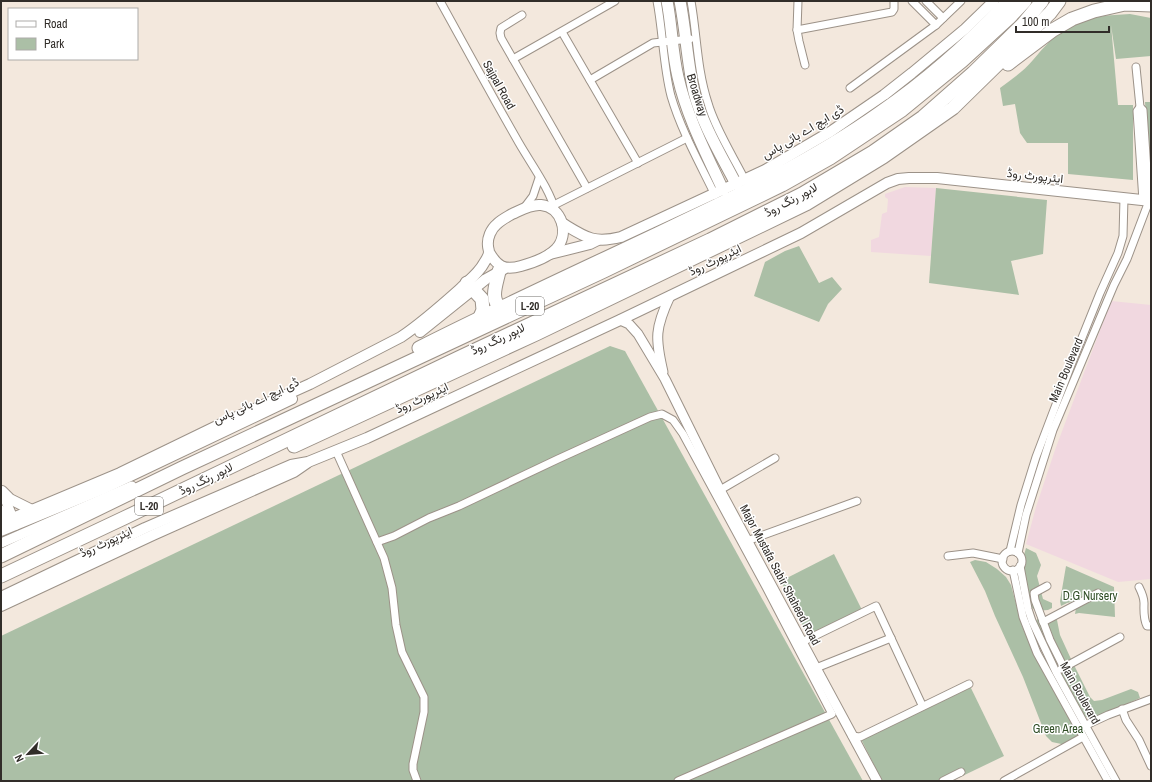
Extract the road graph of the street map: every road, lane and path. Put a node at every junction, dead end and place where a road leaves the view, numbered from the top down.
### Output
1 (440, 1) edge
2 (615, 1) edge
3 (657, 1) edge
4 (667, 1) edge
5 (680, 1) edge
6 (691, 1) edge
7 (798, 1) edge
8 (894, 1) edge
9 (912, 1) edge
10 (926, 1) edge
11 (961, 1) edge
12 (994, 1) edge
13 (1009, 1) edge
14 (1025, 1) edge
15 (1042, 1) edge
16 (1059, 1) edge
17 (1151, 5) edge
18 (522, 15) dead end
19 (944, 18) junction
20 (936, 25) junction
21 (797, 30) junction
22 (562, 32) junction
23 (691, 39) junction
24 (668, 40) junction
25 (513, 59) junction
26 (805, 65) dead end
27 (1136, 67) dead end
28 (590, 80) junction
29 (850, 88) dead end
30 (970, 92) junction
31 (687, 138) junction
32 (638, 163) junction
33 (539, 178) junction
34 (740, 182) junction
35 (587, 188) junction
36 (719, 192) junction
37 (1124, 198) junction
38 (1148, 201) edge
39 (523, 209) junction
40 (556, 209) junction
41 (562, 223) junction
42 (598, 240) junction
43 (489, 252) junction
44 (550, 254) junction
45 (503, 270) junction
46 (470, 286) junction
47 (670, 296) junction
48 (500, 308) junction
49 (480, 317) junction
50 (620, 320) junction
51 (665, 379) junction
52 (314, 406) junction
53 (336, 451) junction
54 (775, 458) dead end
55 (182, 468) junction
56 (209, 477) junction
57 (1, 490) edge
58 (720, 490) junction
59 (857, 501) dead end
60 (1, 510) edge
61 (32, 510) junction
62 (8, 524) edge
63 (747, 541) junction
64 (377, 542) junction
65 (1, 543) edge
66 (1014, 552) junction
67 (1, 556) edge
68 (948, 556) dead end
69 (1003, 559) junction
70 (1020, 566) junction
71 (1013, 570) junction
72 (1, 576) edge
73 (48, 579) junction
74 (1047, 586) dead end
75 (1139, 586) dead end
76 (1098, 593) dead end
77 (1, 597) edge
78 (1148, 603) edge
79 (1, 606) edge
80 (1040, 612) junction
81 (1026, 616) junction
82 (1043, 622) junction
83 (1151, 626) edge
84 (1120, 637) dead end
85 (891, 638) junction
86 (802, 642) junction
87 (816, 668) junction
88 (1064, 668) junction
89 (1056, 672) junction
90 (969, 684) dead end
91 (1151, 699) edge
92 (922, 705) junction
93 (1122, 709) junction
94 (1082, 727) junction
95 (852, 736) junction
96 (1083, 736) junction
97 (1151, 766) edge
98 (961, 772) dead end
99 (417, 781) edge
100 (678, 781) edge
101 (876, 781) edge
102 (943, 781) edge
103 (1004, 781) edge
104 (1108, 781) edge
105 (1116, 781) edge

1 - 33 street, Sajpal Road
2 - 22 street
3 - 24 street
4 - 24 main road, Broadway
5 - 23 main road, Broadway
6 - 23 street
7 - 21 street
8 - 21 street
9 - 20 street
10 - 19 street
11 - 19 street
12 - 34 main road, ڈی ایچ اے بائی پاس
13 - 48 highway
14 - 52 highway, لاہور رنگ روڈ / L-20
15 - 56 highway, لاہور رنگ روڈ / L-20
16 - 30 highway
17 - 30 highway
18 - 25 street
19 - 20 street
20 - 29 street
21 - 26 street
22 - 25 street
22 - 28 street
23 - 24 street
23 - 34 main road, Broadway
24 - 28 street
24 - 31 street
24 - 36 main road, Broadway
25 - 35 street
27 - 38 street
28 - 32 street
30 - 56 highway
31 - 32 street
31 - 36 street
32 - 35 street
33 - 39 street
33 - 40 street, Sajpal Road
34 - 36 main road, ڈی ایچ اے بائی پاس
35 - 40 street
36 - 42 main road, ڈی ایچ اے بائی پاس
37 - 38 main road, ایئرپورٹ روڈ
37 - 47 main road, ایئرپورٹ روڈ
37 - 66 street, Main Boulevard
38 - 66 street, Main Boulevard
39 - 40 main road
39 - 43 main road
40 - 41 main road
41 - 42 main road
41 - 44 main road
42 - 44 main road
43 - 45 main road
43 - 46 main road
44 - 45 main road
45 - 46 main road, ڈی ایچ اے بائی پاس
45 - 48 highway
46 - 49 highway
46 - 61 main road
46 - 62 main road, ڈی ایچ اے بائی پاس
47 - 50 main road, ایئرپورٹ روڈ
47 - 51 street
48 - 49 highway
49 - 52 highway
50 - 51 street
50 - 53 main road, ایئرپورٹ روڈ
51 - 58 street, Major Mustafa Sabir Shaheed Road
52 - 55 highway, لاہور رنگ روڈ / L-20
53 - 64 street
53 - 73 main road, ایئرپورٹ روڈ
54 - 58 street
55 - 65 street
55 - 67 highway, لاہور رنگ روڈ / L-20
56 - 72 highway, لاہور رنگ روڈ / L-20
57 - 61 main road
57 - 62 street
58 - 63 street, Major Mustafa Sabir Shaheed Road
59 - 63 street
60 - 62 street
61 - 62 main road
63 - 86 street, Major Mustafa Sabir Shaheed Road
64 - 99 street
64 - 100 street
66 - 69 street
66 - 70 street
68 - 69 street
69 - 71 street
70 - 71 street
70 - 81 street, Main Boulevard
71 - 81 street, Main Boulevard
73 - 77 main road, ایئرپورٹ روڈ
73 - 79 main road, ایئرپورٹ روڈ
74 - 80 street
75 - 78 street
76 - 82 street
78 - 83 street
80 - 81 street
80 - 82 street
81 - 89 street, Main Boulevard
81 - 94 street, Main Boulevard
82 - 88 street
84 - 88 street
85 - 86 street
85 - 87 street
85 - 92 street
86 - 87 street, Major Mustafa Sabir Shaheed Road
87 - 95 street, Major Mustafa Sabir Shaheed Road
88 - 89 street
89 - 94 street, Main Boulevard
90 - 92 street
91 - 93 street
92 - 95 street
93 - 94 street
93 - 97 street
94 - 96 street, Main Boulevard
94 - 105 street, Main Boulevard
95 - 101 street, Major Mustafa Sabir Shaheed Road
96 - 103 street
96 - 104 street, Main Boulevard
98 - 102 street

